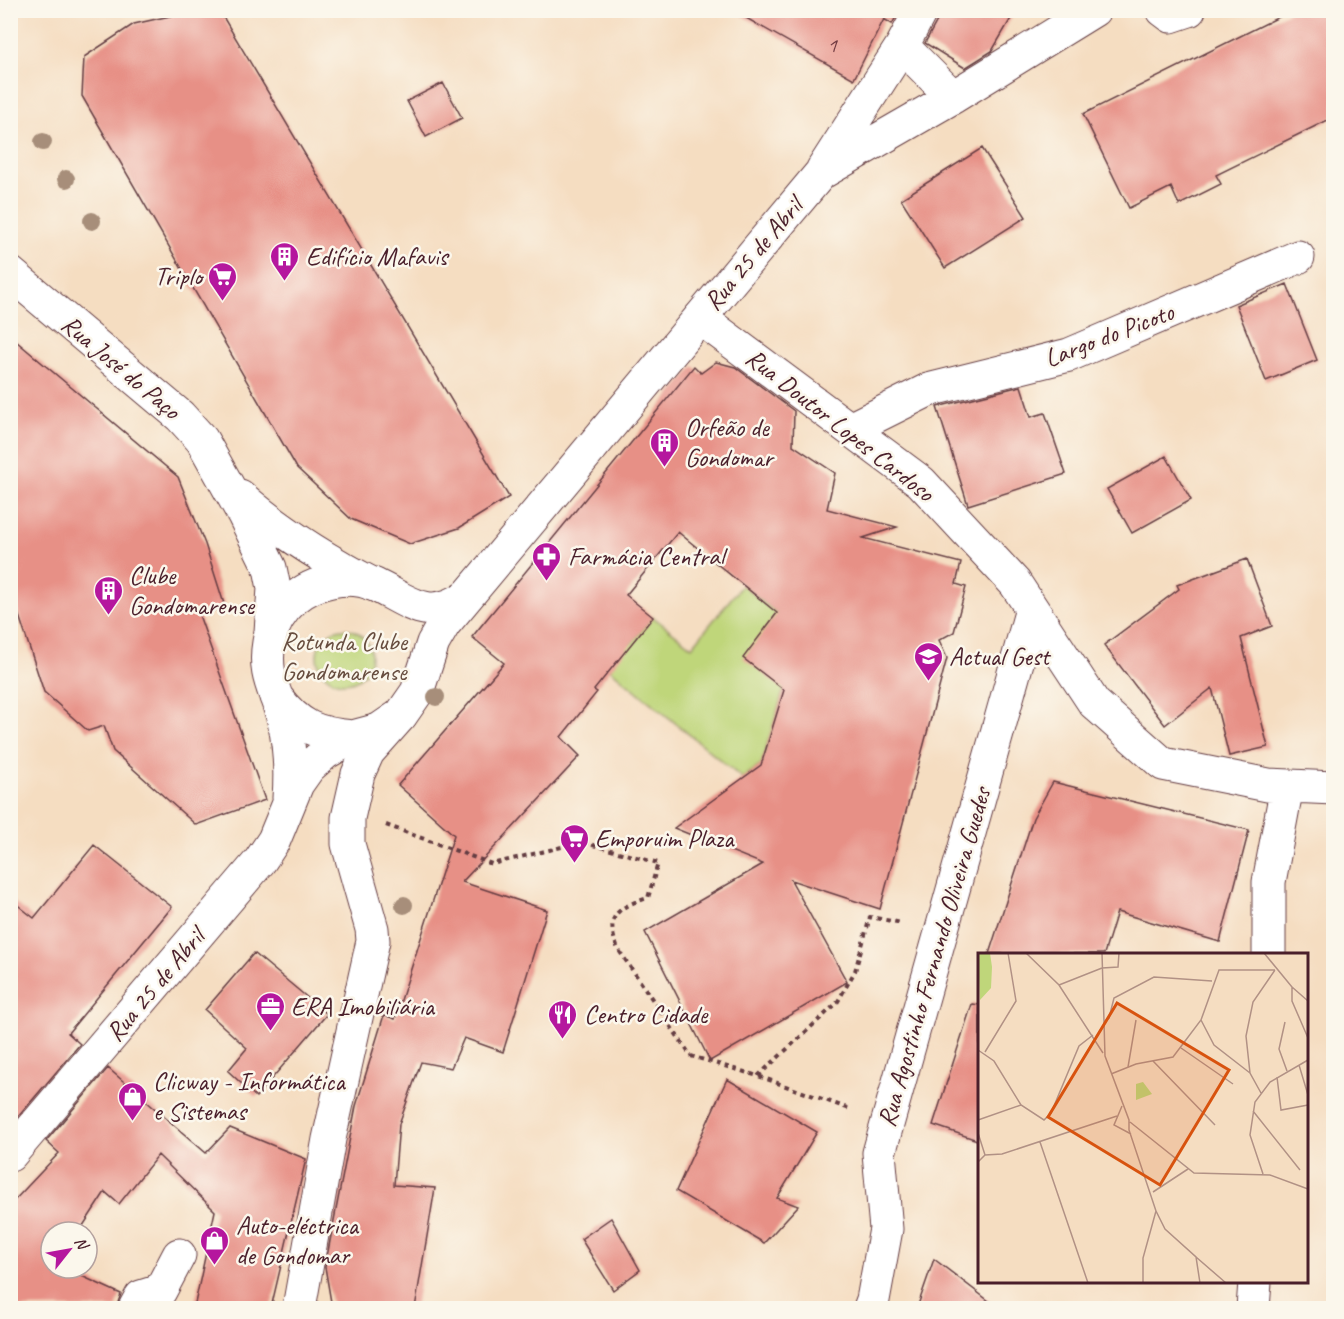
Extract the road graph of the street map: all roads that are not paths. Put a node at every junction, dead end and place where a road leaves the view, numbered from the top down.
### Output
1 (921, 10) edge
2 (1094, 10) edge
3 (1163, 10) edge
4 (1189, 10) edge
5 (902, 46) junction
6 (953, 97) junction
7 (821, 174) junction
8 (1298, 257) dead end
9 (10, 273) edge
10 (700, 318) junction
11 (850, 429) junction
12 (220, 472) junction
13 (482, 579) junction
14 (383, 590) junction
15 (1032, 609) junction
16 (271, 632) junction
17 (424, 667) junction
18 (274, 694) junction
19 (401, 715) junction
20 (353, 737) junction
21 (1287, 786) junction
22 (1334, 788) edge
23 (288, 807) junction
24 (1269, 953) edge
25 (10, 1155) edge
26 (179, 1255) dead end
27 (1255, 1283) edge
28 (135, 1308) edge
29 (299, 1308) edge
30 (870, 1308) edge
31 (1253, 1308) edge

1 - 5 street
2 - 6 street, Rua 25 de Abril
3 - 4 street
5 - 6 street
5 - 7 street
6 - 7 street, Rua 25 de Abril
7 - 10 street, Rua 25 de Abril
8 - 11 street, Largo do Picoto
9 - 12 street, Rua José do Paço
10 - 11 street, Rua Doutor Lopes Cardoso
10 - 13 street, Rua 25 de Abril
11 - 15 street, Rua Doutor Lopes Cardoso
12 - 14 street, Rua José do Paço
12 - 16 street, Rua José do Paço
13 - 14 street, Rua 25 de Abril
13 - 17 street, Rua 25 de Abril
14 - 16 street, Rua 25 de Abril
14 - 17 street, Rua 25 de Abril
15 - 21 street, Rua Doutor Lopes Cardoso
15 - 30 street, Rua Agostinho Fernando Oliveira Guedes
16 - 18 street, Rua 25 de Abril
17 - 19 street, Rua 25 de Abril
18 - 20 street, Rua 25 de Abril
18 - 23 street, Rua 25 de Abril
19 - 20 street, Rua 25 de Abril
19 - 29 street
20 - 23 street, Rua 25 de Abril
21 - 22 street, Rua Doutor Lopes Cardoso
21 - 24 street
23 - 25 street, Rua 25 de Abril
26 - 28 street
27 - 31 street

